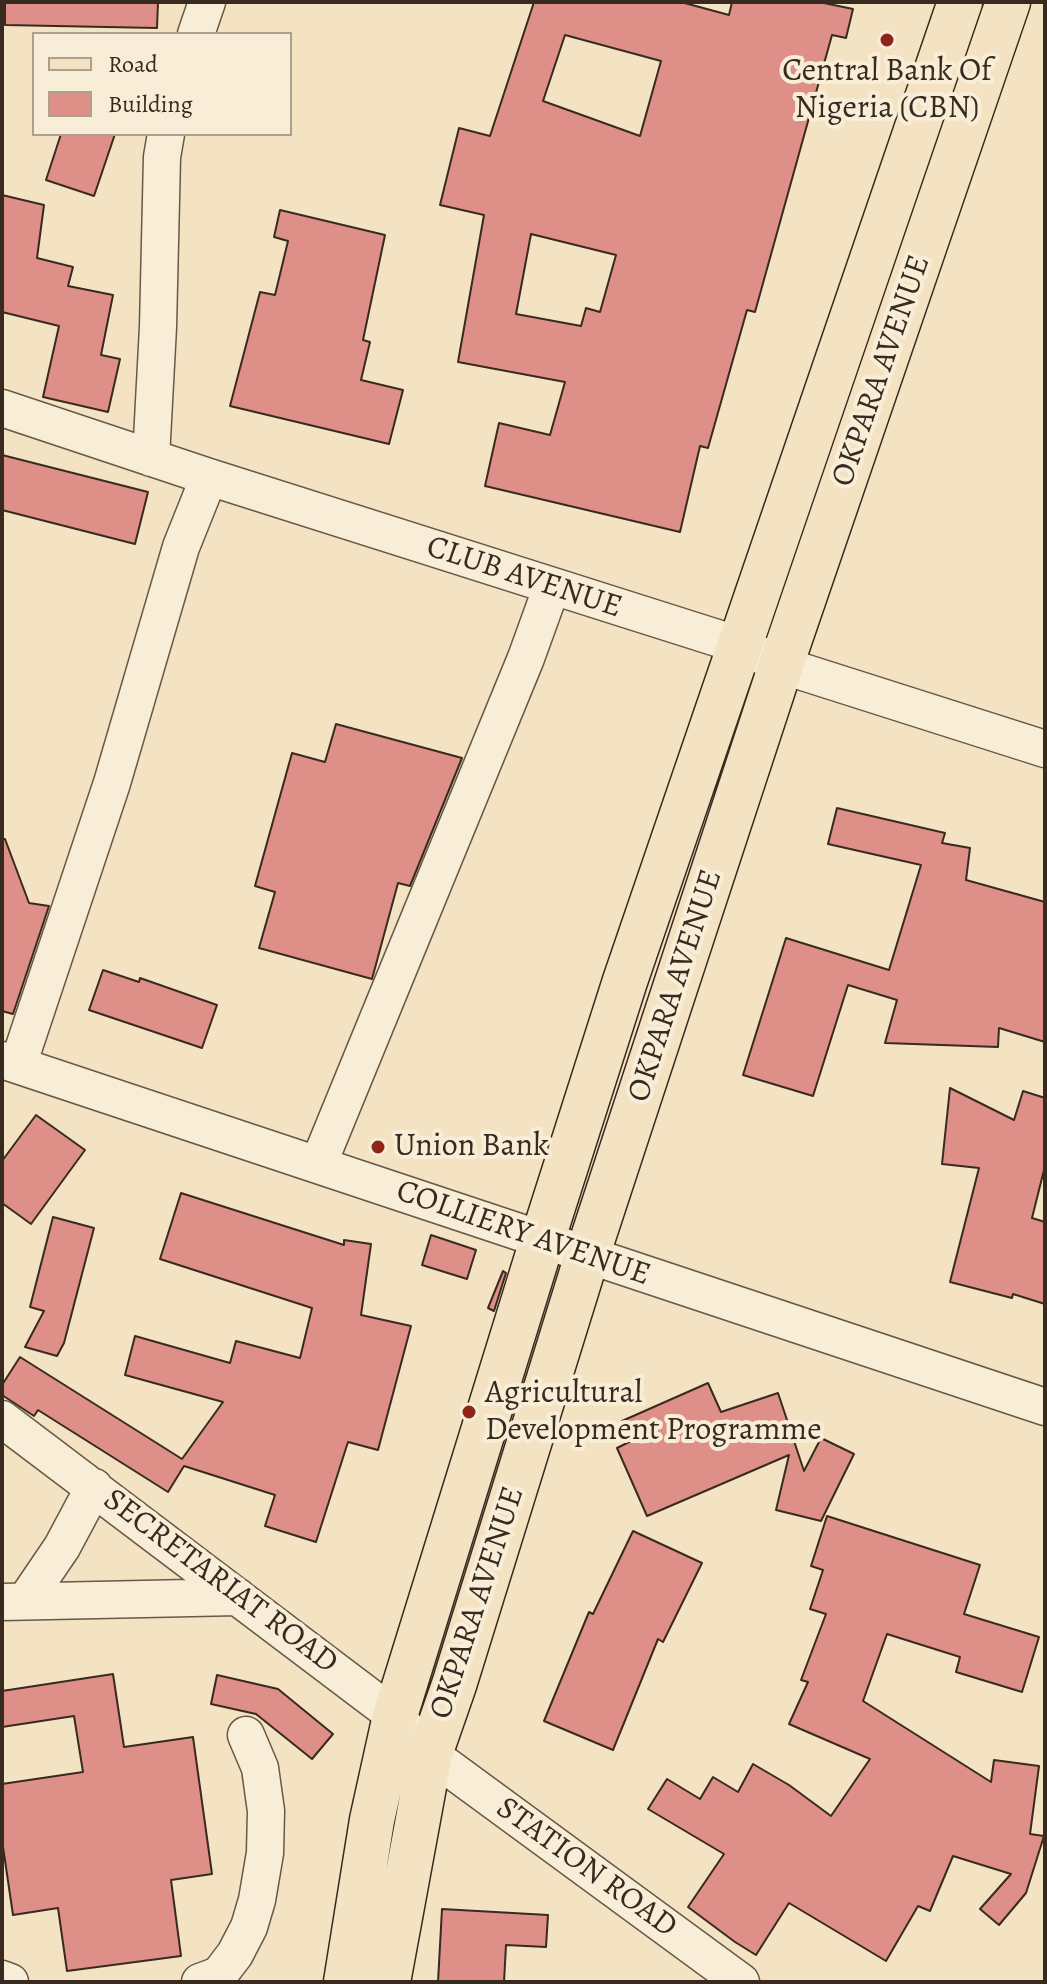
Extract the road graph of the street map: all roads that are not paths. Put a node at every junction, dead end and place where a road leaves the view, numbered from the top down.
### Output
1 (207, 2) edge
2 (960, 2) edge
3 (1008, 2) edge
4 (197, 32) edge
5 (166, 136) edge
6 (2, 408) edge
7 (151, 458) junction
8 (209, 477) junction
9 (552, 586) junction
10 (739, 645) junction
11 (781, 665) junction
12 (1045, 749) edge
13 (10, 1062) edge
14 (318, 1165) junction
15 (542, 1241) junction
16 (587, 1256) junction
17 (1045, 1407) edge
18 (2, 1419) edge
19 (94, 1487) junction
20 (238, 1597) junction
21 (14, 1601) edge
22 (395, 1716) junction
23 (246, 1735) dead end
24 (430, 1754) junction
25 (2, 1979) edge
26 (215, 1980) edge
27 (10, 1982) edge
28 (346, 1982) edge
29 (388, 1982) edge
30 (741, 1982) edge

1 - 4 street
2 - 10 main road, OKPARA AVENUE
3 - 11 main road, OKPARA AVENUE
5 - 7 street
6 - 7 street, CLUB AVENUE
7 - 8 street, CLUB AVENUE
8 - 9 street, CLUB AVENUE
8 - 13 street
9 - 10 street, CLUB AVENUE
9 - 14 street
10 - 11 street, CLUB AVENUE
10 - 15 main road, OKPARA AVENUE
11 - 12 street, CLUB AVENUE
11 - 16 main road, OKPARA AVENUE
13 - 14 street, COLLIERY AVENUE
14 - 15 street, COLLIERY AVENUE
15 - 16 street, COLLIERY AVENUE
15 - 22 main road, OKPARA AVENUE
16 - 17 street, COLLIERY AVENUE
16 - 24 main road, OKPARA AVENUE
18 - 19 street, SECRETARIAT ROAD
19 - 20 street, SECRETARIAT ROAD
19 - 21 street
20 - 21 street
20 - 22 street, SECRETARIAT ROAD
22 - 24 street, SECRETARIAT ROAD
22 - 28 main road, OKPARA AVENUE
23 - 26 street
24 - 29 main road, OKPARA AVENUE
24 - 30 street, STATION ROAD
25 - 27 street

